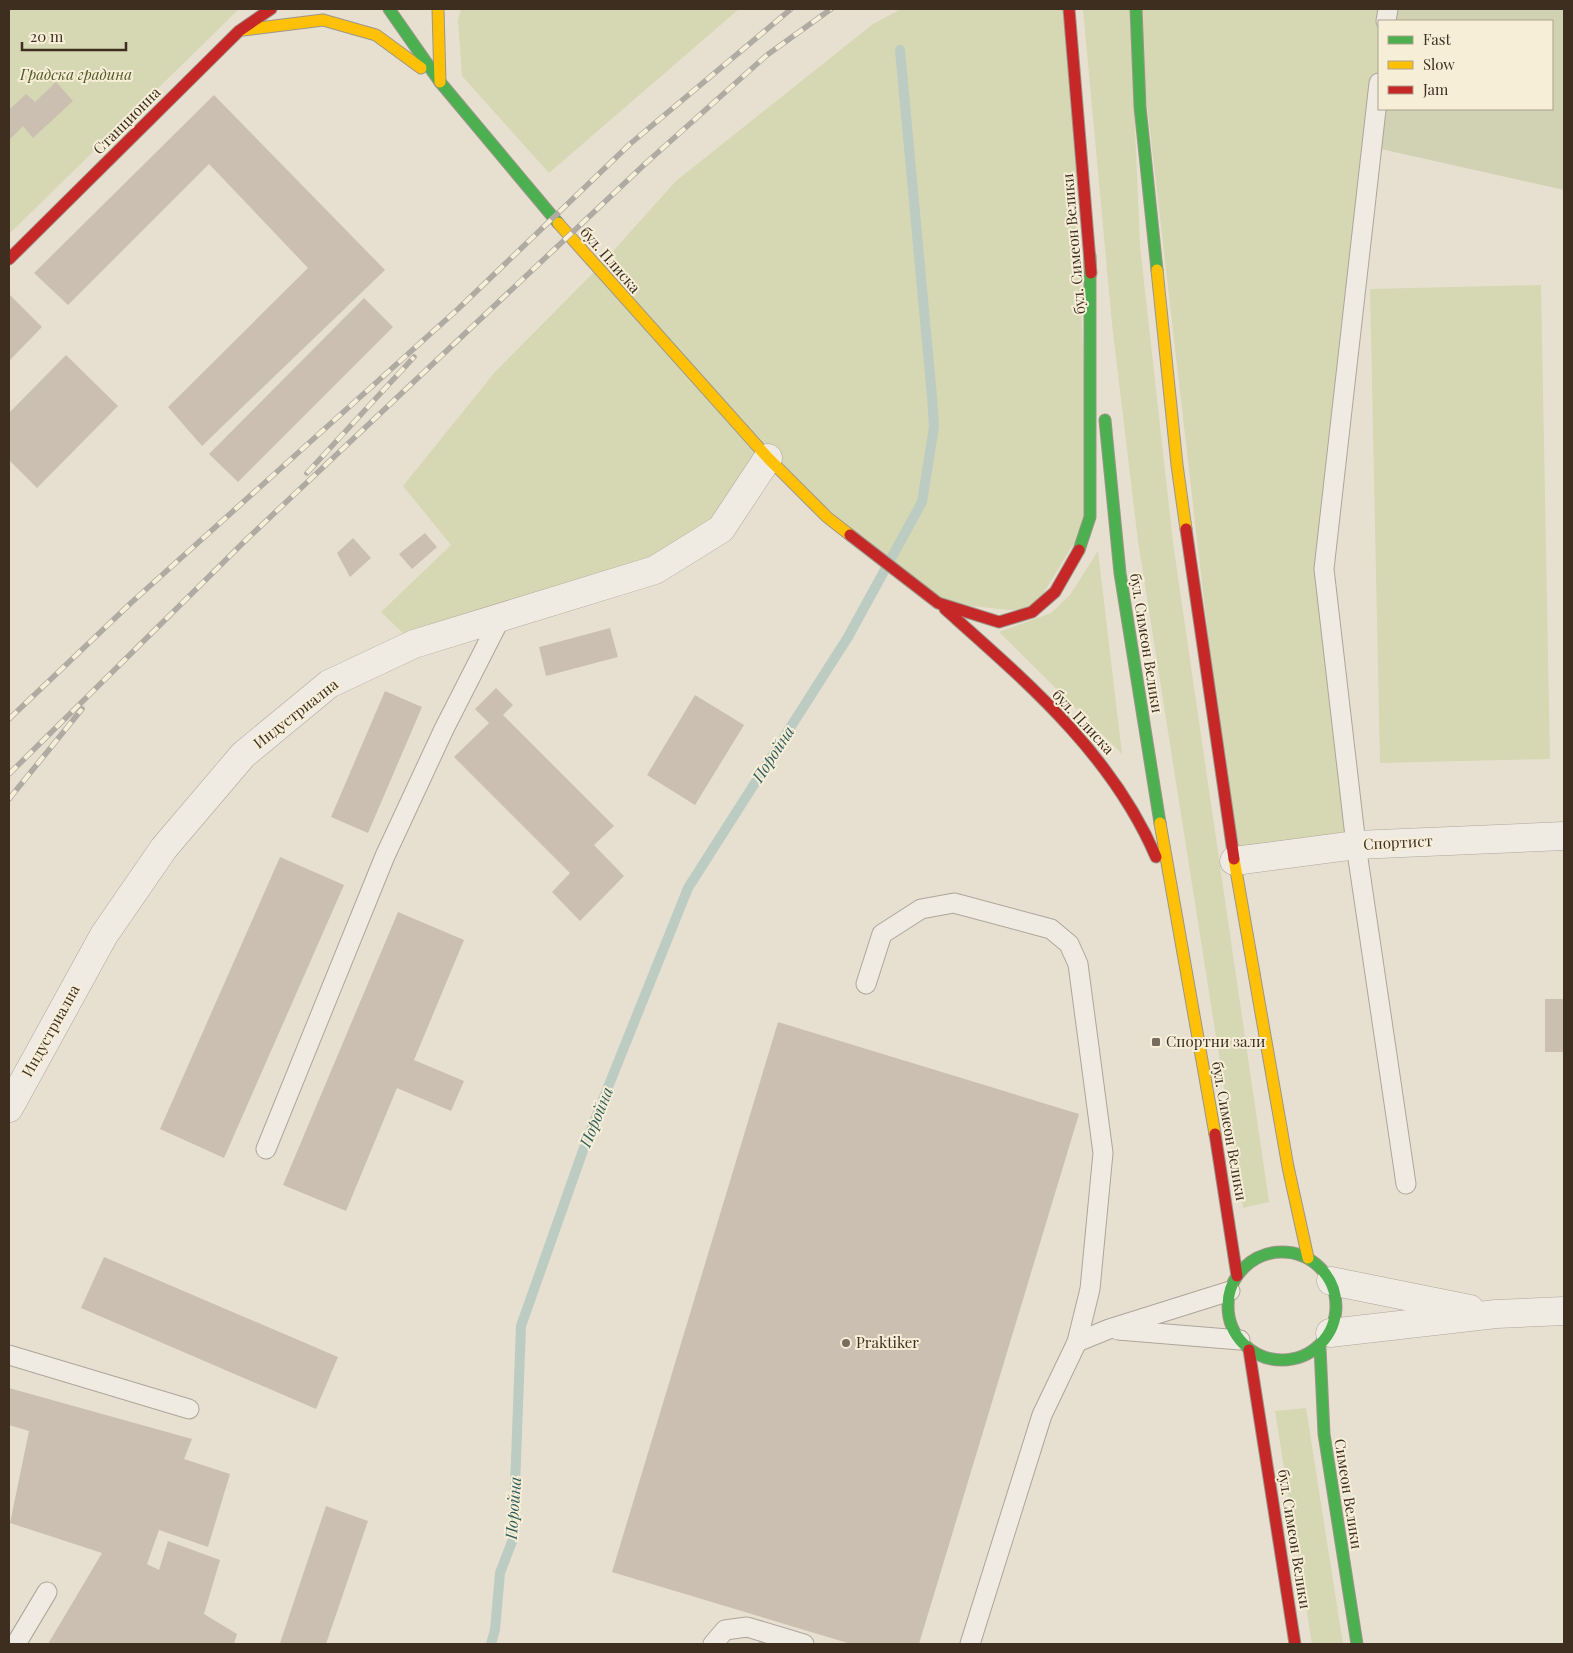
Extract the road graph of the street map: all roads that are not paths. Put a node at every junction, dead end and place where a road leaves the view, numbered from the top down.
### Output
1 (271, 9) edge
2 (388, 9) edge
3 (438, 9) edge
4 (1070, 9) edge
5 (1136, 9) edge
6 (239, 31) junction
7 (440, 82) junction
8 (1378, 92) edge
9 (1090, 256) junction
10 (9, 259) edge
11 (1102, 385) dead end
12 (1104, 405) dead end
13 (768, 458) junction
14 (938, 602) junction
15 (501, 617) junction
16 (1564, 836) edge
17 (1356, 845) junction
18 (1234, 862) junction
19 (1171, 889) junction
20 (866, 984) dead end
21 (9, 1108) edge
22 (266, 1149) dead end
23 (1406, 1184) dead end
24 (1308, 1258) junction
25 (1331, 1281) junction
26 (1234, 1283) junction
27 (1564, 1310) edge
28 (1496, 1314) junction
29 (1109, 1329) junction
30 (1325, 1340) junction
31 (1077, 1342) junction
32 (1244, 1345) junction
33 (9, 1355) edge
34 (189, 1409) dead end
35 (47, 1592) dead end
36 (16, 1644) edge
37 (713, 1644) edge
38 (804, 1644) edge
39 (970, 1644) edge
40 (1295, 1644) edge
41 (1357, 1644) edge

1 - 6 main road, Станционна
2 - 7 main road, бул. Плиска
3 - 7 main road
4 - 9 main road, бул. Симеон Велики
5 - 18 main road
6 - 7 main road
6 - 10 main road, Станционна
7 - 13 main road, бул. Плиска
8 - 17 lane
9 - 11 main road, бул. Симеон Велики
9 - 14 main road
12 - 19 main road, бул. Симеон Велики
13 - 14 main road, бул. Плиска
13 - 15 street, Индустриална
14 - 19 main road, бул. Плиска
15 - 21 street, Индустриална
15 - 22 lane
16 - 17 street, Спортист
17 - 18 street, Спортист
17 - 23 lane
18 - 24 main road
19 - 26 main road, бул. Симеон Велики
20 - 31 lane
24 - 25 main road
24 - 26 main road
25 - 28 street
25 - 30 main road
26 - 29 lane
26 - 32 main road
27 - 28 street
28 - 30 street
29 - 31 lane
29 - 32 lane
30 - 32 main road
30 - 41 main road, Симеон Велики
31 - 39 lane
32 - 40 main road, бул. Симеон Велики
33 - 34 lane
35 - 36 lane
37 - 38 lane

